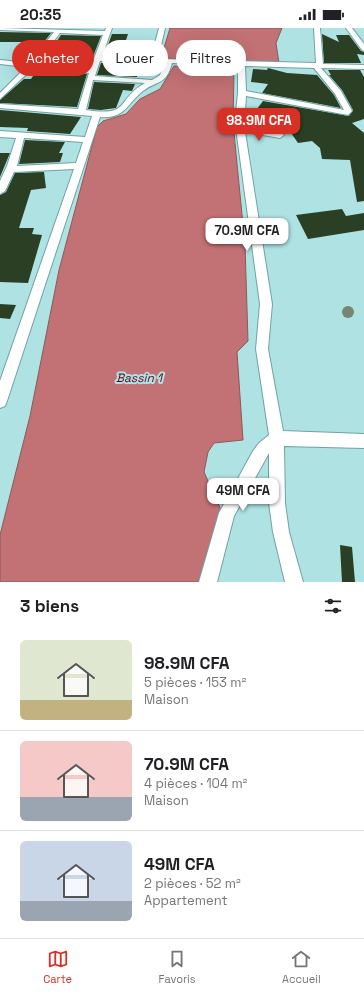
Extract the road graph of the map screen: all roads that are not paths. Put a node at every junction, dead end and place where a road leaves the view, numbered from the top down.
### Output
1 (0, 28) edge
2 (158, 28) edge
3 (162, 28) edge
4 (317, 28) edge
5 (349, 28) edge
6 (108, 31) edge
7 (58, 32) junction
8 (52, 40) edge
9 (159, 40) edge
10 (364, 49) edge
11 (97, 59) junction
12 (102, 59) edge
13 (169, 60) joint
14 (176, 60) edge
15 (0, 62) edge
16 (12, 64) edge
17 (246, 64) edge
18 (94, 66) edge
19 (318, 66) junction
20 (364, 67) edge
21 (21, 76) edge
22 (241, 76) edge
23 (90, 78) joint
24 (156, 83) junction
25 (242, 93) junction
26 (0, 97) edge
27 (0, 106) edge
28 (82, 112) junction
29 (97, 114) junction
30 (241, 129) junction
31 (0, 134) edge
32 (280, 135) dead end
33 (20, 137) junction
34 (88, 140) junction
35 (79, 166) junction
36 (10, 169) junction
37 (0, 191) edge
38 (0, 401) edge
39 (277, 438) junction
40 (364, 441) edge
41 (208, 582) edge
42 (294, 582) edge

1 - 7 street
2 - 3 street
3 - 9 street
4 - 19 street
5 - 10 street
6 - 7 street
6 - 11 street
7 - 8 street
11 - 12 street
11 - 18 street
13 - 14 street
13 - 24 street
15 - 16 street
17 - 19 street
19 - 20 street
19 - 25 street
21 - 26 street
22 - 25 street
23 - 24 street
23 - 28 street
24 - 29 street
25 - 30 street
27 - 28 street
28 - 29 street
29 - 34 street
30 - 32 street
30 - 39 street
31 - 33 street
33 - 34 street
33 - 36 street
34 - 35 street
35 - 36 street
35 - 38 street
36 - 37 street
39 - 40 street
39 - 41 street
39 - 42 street

